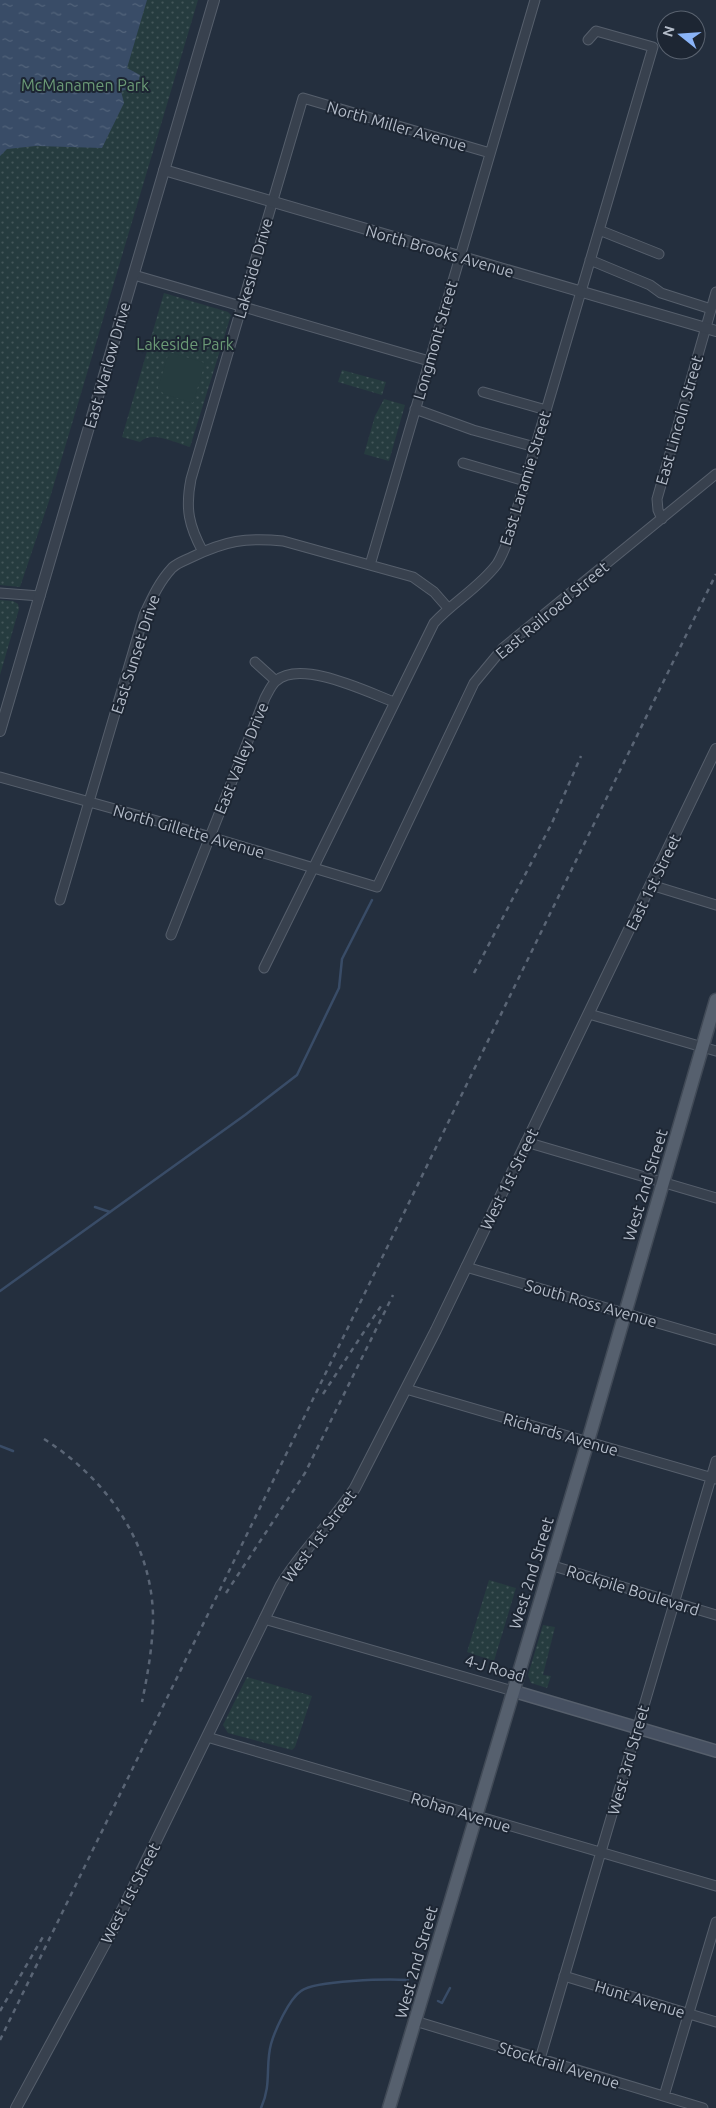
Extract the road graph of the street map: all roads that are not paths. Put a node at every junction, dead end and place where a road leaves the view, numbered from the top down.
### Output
1 (214, 0) edge
2 (535, 0) edge
3 (588, 40) dead end
4 (303, 98) joint
5 (490, 153) junction
6 (164, 170) junction
7 (272, 202) junction
8 (599, 230) junction
9 (659, 254) dead end
10 (460, 256) junction
11 (590, 260) junction
12 (134, 275) junction
13 (581, 292) junction
14 (716, 292) edge
15 (242, 306) junction
16 (711, 309) junction
17 (706, 328) junction
18 (716, 332) edge
19 (430, 361) junction
20 (484, 392) dead end
21 (415, 409) junction
22 (546, 410) junction
23 (535, 447) junction
24 (463, 463) dead end
25 (716, 474) edge
26 (525, 481) junction
27 (662, 519) junction
28 (202, 552) junction
29 (370, 565) junction
30 (0, 593) edge
31 (40, 596) junction
32 (448, 608) junction
33 (254, 662) dead end
34 (276, 681) junction
35 (394, 702) junction
36 (0, 731) edge
37 (716, 749) edge
38 (713, 760) edge
39 (0, 777) edge
40 (89, 802) junction
41 (209, 836) junction
42 (314, 868) junction
43 (651, 885) junction
44 (378, 887) joint
45 (60, 900) dead end
46 (716, 904) edge
47 (171, 935) dead end
48 (264, 968) dead end
49 (716, 1000) edge
50 (589, 1014) junction
51 (702, 1047) junction
52 (716, 1051) edge
53 (526, 1142) junction
54 (664, 1182) junction
55 (716, 1198) edge
56 (466, 1267) junction
57 (624, 1313) junction
58 (716, 1340) edge
59 (406, 1389) junction
60 (588, 1442) junction
61 (716, 1461) edge
62 (714, 1478) edge
63 (550, 1565) junction
64 (675, 1602) junction
65 (716, 1615) edge
66 (264, 1619) junction
67 (514, 1690) junction
68 (637, 1728) junction
69 (207, 1737) junction
70 (716, 1751) edge
71 (476, 1816) junction
72 (600, 1852) junction
73 (716, 1886) edge
74 (716, 1922) edge
75 (564, 1976) junction
76 (689, 2014) junction
77 (415, 2021) junction
78 (716, 2022) edge
79 (540, 2059) junction
80 (664, 2096) junction
81 (16, 2108) edge
82 (389, 2108) edge
83 (703, 2108) edge

1 - 6 street, East Warlow Drive
2 - 5 street, Longmont Street
3 - 8 street, East Laramie Street
4 - 5 street, North Miller Avenue
4 - 7 street, Lakeside Drive
5 - 10 street, Longmont Street
6 - 7 street, North Brooks Avenue
6 - 12 street, East Warlow Drive
7 - 10 street, North Brooks Avenue
7 - 15 street, Lakeside Drive
8 - 9 street
8 - 11 street, East Laramie Street
10 - 13 street, North Brooks Avenue
10 - 19 street, Longmont Street
11 - 13 street, East Laramie Street
11 - 16 street
12 - 15 street
12 - 31 street, East Warlow Drive
13 - 17 street, North Brooks Avenue
13 - 22 street, East Laramie Street
14 - 16 street, East Lincoln Street
15 - 19 street
15 - 28 street, Lakeside Drive
16 - 17 street, East Lincoln Street
17 - 18 street, North Brooks Avenue
17 - 27 street, East Lincoln Street
19 - 21 street, Longmont Street
20 - 22 street
21 - 23 street
21 - 29 street, Longmont Street
22 - 23 street, East Laramie Street
23 - 26 street, East Laramie Street
24 - 26 street
25 - 27 street, East Railroad Street
26 - 32 street, East Laramie Street
27 - 44 street, East Railroad Street
28 - 29 street, East Sunset Drive
28 - 40 street, East Sunset Drive
29 - 32 street, East Sunset Drive
30 - 31 street
31 - 36 street, East Warlow Drive
32 - 35 street, East Laramie Street
33 - 34 street
34 - 35 street
34 - 41 street, East Valley Drive
35 - 42 street, East Laramie Street
37 - 38 street, East 1st Street
38 - 43 street, East 1st Street
39 - 40 street, North Gillette Avenue
40 - 41 street, North Gillette Avenue
40 - 45 street, East Sunset Drive
41 - 42 street, North Gillette Avenue
41 - 47 street, East Valley Drive
42 - 44 street, North Gillette Avenue
42 - 48 street, East Laramie Street
43 - 46 street
43 - 50 street, East 1st Street
49 - 51 main road, West 2nd Street
50 - 51 street
50 - 53 street, West 1st Street
51 - 52 street
51 - 54 main road, West 2nd Street
53 - 54 street
53 - 56 street, West 1st Street
54 - 55 street
54 - 57 main road, West 2nd Street
56 - 57 street, South Ross Avenue
56 - 59 street, West 1st Street
57 - 58 street, South Ross Avenue
57 - 60 main road, West 2nd Street
59 - 60 street, Richards Avenue
59 - 66 street, West 1st Street
60 - 62 street, Richards Avenue
60 - 63 main road, West 2nd Street
61 - 62 street, West 3rd Street
62 - 64 street, West 3rd Street
63 - 64 street, Rockpile Boulevard
63 - 67 main road, West 2nd Street
64 - 65 street, Rockpile Boulevard
64 - 68 street, West 3rd Street
66 - 67 street, 4-J Road
66 - 69 street, West 1st Street
67 - 68 main road, 4-J Road
67 - 71 main road, West 2nd Street
68 - 70 main road, 4-J Road
68 - 72 street, West 3rd Street
69 - 71 street, Rohan Avenue
69 - 81 street, West 1st Street
71 - 72 street, Rohan Avenue
71 - 77 main road, West 2nd Street
72 - 73 street, Rohan Avenue
72 - 75 street, West 3rd Street
74 - 76 street
75 - 76 street, Hunt Avenue
75 - 79 street, West 3rd Street
76 - 78 street, Hunt Avenue
76 - 80 street
77 - 79 street, Stocktrail Avenue
77 - 82 main road, West 2nd Street
79 - 80 street, Stocktrail Avenue
80 - 83 street, Stocktrail Avenue

